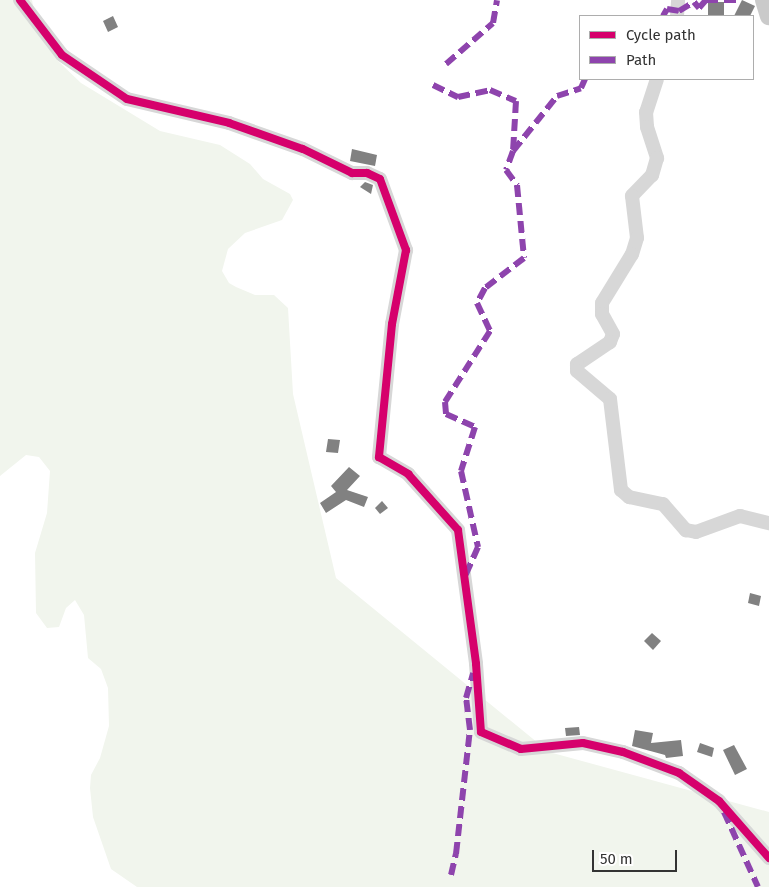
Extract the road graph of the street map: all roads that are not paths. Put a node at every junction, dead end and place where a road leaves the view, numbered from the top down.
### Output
1 (20, 0) edge
2 (678, 0) edge
3 (764, 0) edge
4 (677, 15) edge
5 (769, 16) edge
6 (657, 80) edge
7 (769, 523) edge
8 (769, 858) edge

1 - 8 street
2 - 4 street
3 - 5 main road
6 - 7 street

